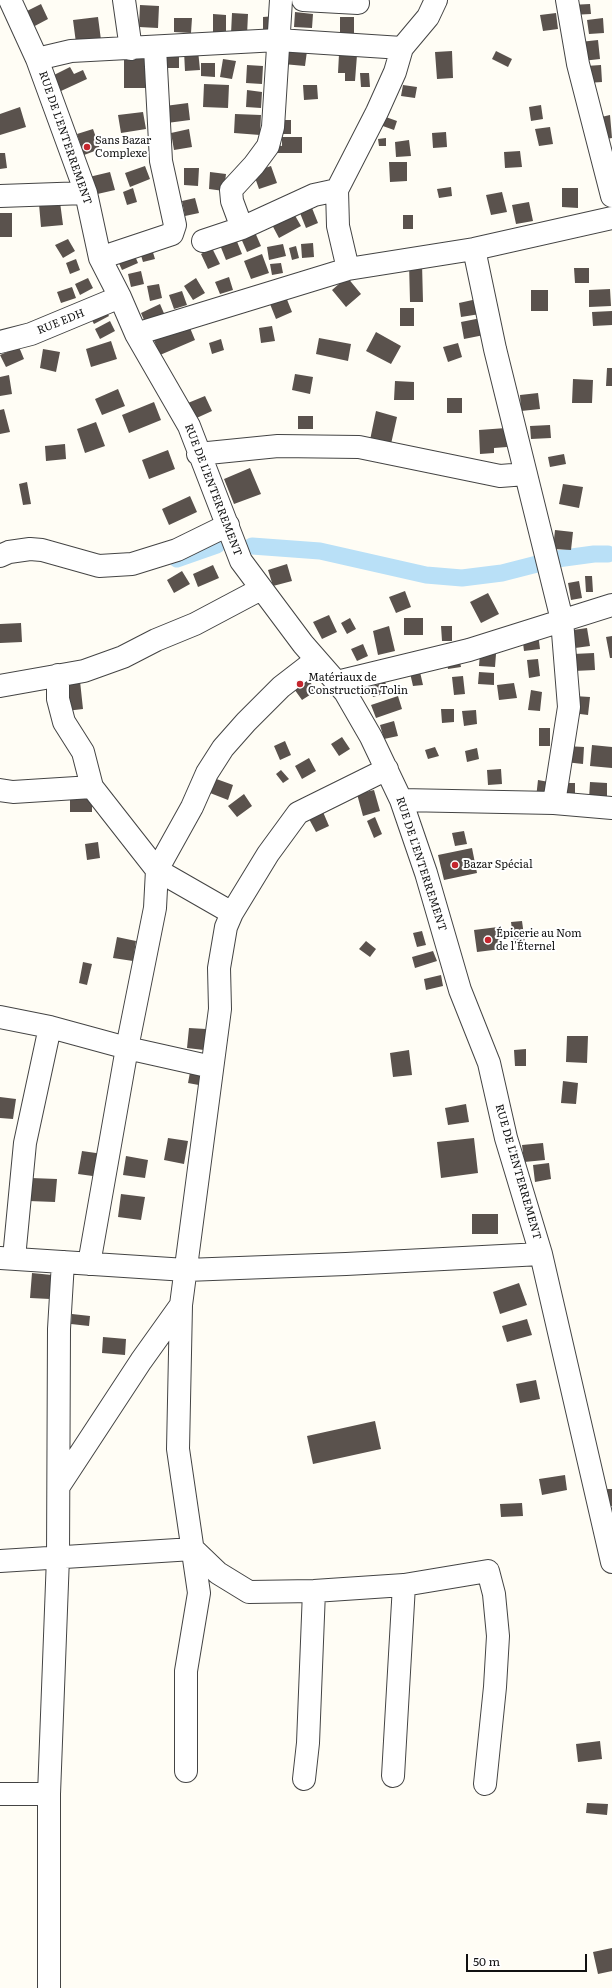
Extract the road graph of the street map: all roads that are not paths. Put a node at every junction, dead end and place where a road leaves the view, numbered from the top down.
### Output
1 (10, 0) edge
2 (124, 0) edge
3 (281, 0) edge
4 (303, 0) edge
5 (436, 0) edge
6 (567, 0) edge
7 (358, 3) dead end
8 (278, 40) junction
9 (155, 48) junction
10 (402, 48) junction
11 (131, 49) junction
12 (37, 59) junction
13 (336, 190) junction
14 (86, 193) junction
15 (0, 196) edge
16 (612, 196) edge
17 (612, 218) edge
18 (242, 228) junction
19 (203, 241) dead end
20 (474, 249) junction
21 (100, 258) junction
22 (348, 269) junction
23 (120, 297) junction
24 (136, 334) junction
25 (0, 342) edge
26 (198, 454) junction
27 (526, 474) junction
28 (228, 525) junction
29 (0, 556) edge
30 (261, 589) junction
31 (612, 604) edge
32 (562, 620) junction
33 (316, 660) junction
34 (58, 675) junction
35 (336, 682) junction
36 (0, 686) edge
37 (386, 769) junction
38 (92, 787) junction
39 (0, 790) edge
40 (401, 800) junction
41 (554, 803) junction
42 (612, 808) edge
43 (157, 870) junction
44 (232, 913) junction
45 (0, 1017) edge
46 (50, 1026) junction
47 (127, 1048) junction
48 (212, 1067) junction
49 (541, 1254) junction
50 (7, 1258) edge
51 (64, 1262) junction
52 (89, 1264) junction
53 (186, 1270) junction
54 (181, 1305) junction
55 (59, 1486) junction
56 (607, 1519) edge
57 (193, 1549) junction
58 (58, 1557) junction
59 (0, 1561) edge
60 (612, 1562) edge
61 (404, 1585) junction
62 (314, 1591) junction
63 (186, 1771) dead end
64 (393, 1776) dead end
65 (304, 1779) dead end
66 (485, 1784) dead end
67 (0, 1794) edge
68 (49, 1794) junction
69 (49, 1988) edge

1 - 12 street, RUE DE L'ENTERREMENT
2 - 11 street
3 - 8 street
4 - 7 street
5 - 10 street
6 - 16 street
8 - 9 street
8 - 10 street
8 - 18 street
9 - 11 street
9 - 21 street
10 - 13 street
11 - 12 street
12 - 14 street, RUE DE L'ENTERREMENT
13 - 18 street
13 - 22 street
14 - 15 street
14 - 21 street, RUE DE L'ENTERREMENT
17 - 20 street
18 - 19 street
20 - 22 street
20 - 27 street
21 - 23 street, RUE DE L'ENTERREMENT
22 - 24 street
23 - 24 street, RUE DE L'ENTERREMENT
23 - 25 street, RUE EDH
24 - 26 street, RUE DE L'ENTERREMENT
26 - 27 street
26 - 28 street, RUE DE L'ENTERREMENT
27 - 32 street
28 - 29 street
28 - 30 street, RUE DE L'ENTERREMENT
30 - 33 street, RUE DE L'ENTERREMENT
30 - 34 street
31 - 32 street
32 - 35 street
32 - 41 street
33 - 35 street, RUE DE L'ENTERREMENT
33 - 43 street
34 - 36 street
34 - 38 street
35 - 37 street, RUE DE L'ENTERREMENT
37 - 40 street, RUE DE L'ENTERREMENT
37 - 44 street
38 - 39 street
38 - 43 street
40 - 41 street
40 - 49 street, RUE DE L'ENTERREMENT
41 - 42 street
43 - 44 street
43 - 47 street
44 - 48 street
45 - 46 street
46 - 47 street
46 - 50 street
47 - 48 street
47 - 52 street
48 - 53 street
49 - 53 street
49 - 56 street, RUE DE L'ENTERREMENT
50 - 51 street
51 - 52 street
51 - 55 street
52 - 53 street
53 - 54 street
54 - 55 street
54 - 57 street
55 - 58 street
56 - 60 street, RUE DE L'ENTERREMENT
57 - 58 street
57 - 62 street
57 - 63 street
58 - 59 street
58 - 68 street
61 - 62 street
61 - 64 street
61 - 66 street
62 - 65 street
67 - 68 street
68 - 69 street

